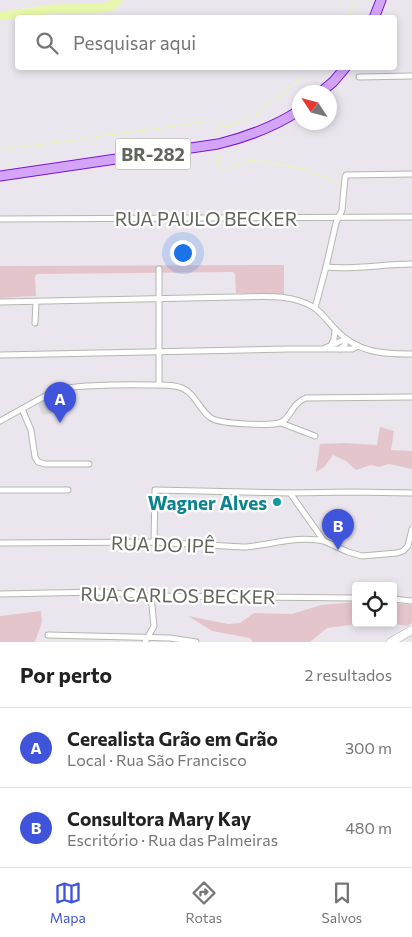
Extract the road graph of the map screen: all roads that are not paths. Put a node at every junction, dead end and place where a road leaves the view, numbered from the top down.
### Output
1 (381, 0) edge
2 (375, 15) edge
3 (343, 70) edge
4 (412, 76) edge
5 (359, 77) dead end
6 (329, 85) edge
7 (292, 115) edge
8 (412, 174) edge
9 (0, 176) edge
10 (412, 217) edge
11 (339, 218) junction
12 (0, 220) edge
13 (412, 264) edge
14 (326, 266) junction
15 (158, 269) dead end
16 (158, 298) junction
17 (0, 302) edge
18 (36, 302) junction
19 (315, 308) junction
20 (35, 324) dead end
21 (335, 330) junction
22 (346, 338) junction
23 (331, 346) junction
24 (358, 346) junction
25 (322, 349) junction
26 (340, 349) junction
27 (159, 352) junction
28 (412, 354) edge
29 (0, 355) edge
30 (159, 385) junction
31 (412, 397) edge
32 (22, 410) junction
33 (0, 421) edge
34 (281, 423) junction
35 (315, 436) dead end
36 (89, 464) dead end
37 (0, 490) edge
38 (68, 490) dead end
39 (290, 493) junction
40 (412, 493) edge
41 (412, 529) edge
42 (324, 541) junction
43 (154, 542) junction
44 (0, 543) edge
45 (0, 594) edge
46 (151, 596) junction
47 (352, 598) edge
48 (397, 599) edge
49 (412, 601) edge
50 (412, 630) edge
51 (48, 635) dead end
52 (147, 640) edge
53 (196, 642) edge
54 (391, 642) edge

1 - 2 highway
3 - 6 highway
4 - 5 street
7 - 9 highway, BR-282
8 - 11 street
10 - 11 street, RUA PAULO BECKER
11 - 12 street, RUA PAULO BECKER
11 - 14 street
13 - 14 street
14 - 19 street
15 - 16 street
16 - 18 street
16 - 19 street
16 - 27 street
17 - 18 street
18 - 20 street
19 - 21 street
21 - 22 street
21 - 23 street
22 - 23 street
22 - 24 street
22 - 26 street
23 - 25 street
24 - 26 street
24 - 28 street
25 - 26 street
25 - 27 street
27 - 29 street
27 - 30 street
30 - 32 street
30 - 34 street
31 - 34 street
32 - 33 street
32 - 36 street
34 - 35 street
37 - 38 street
39 - 40 street
39 - 42 street
39 - 43 street
41 - 42 street
42 - 43 street, RUA DO IPÊ
43 - 44 street, RUA DO IPÊ
45 - 46 street, RUA CARLOS BECKER
46 - 47 street, RUA CARLOS BECKER
46 - 52 street
48 - 49 street
50 - 54 main road
51 - 52 street
52 - 53 street

